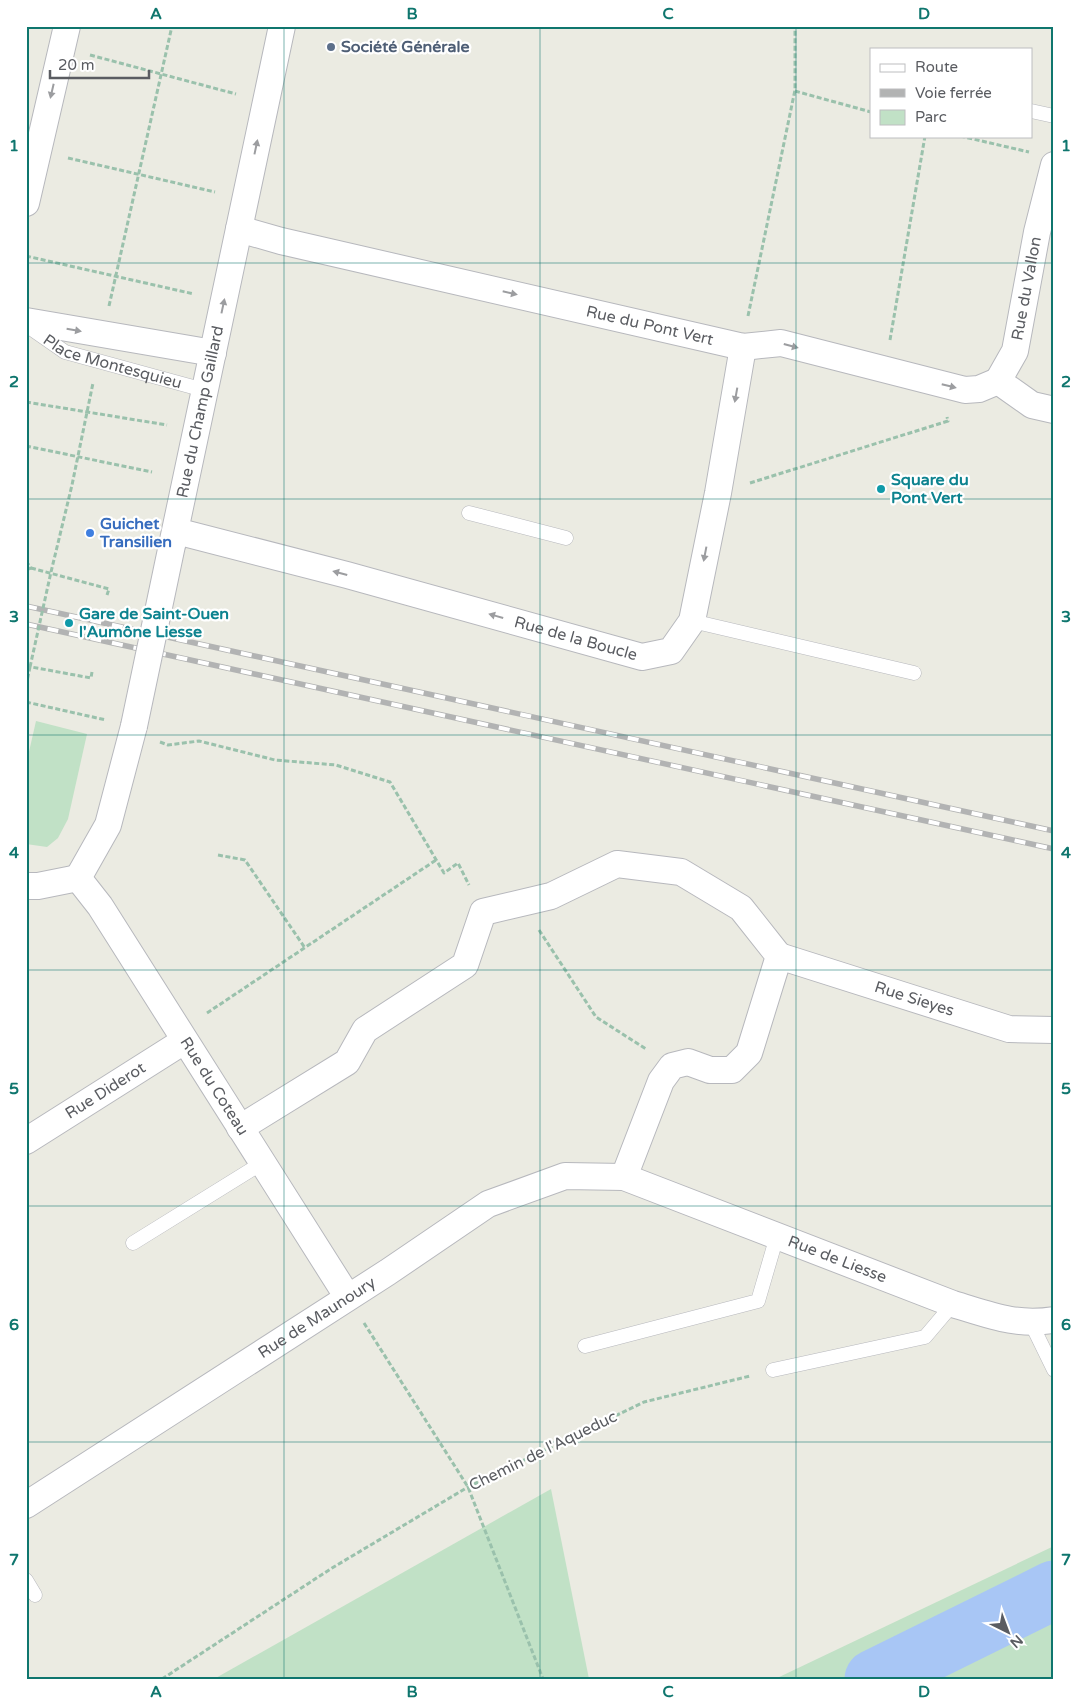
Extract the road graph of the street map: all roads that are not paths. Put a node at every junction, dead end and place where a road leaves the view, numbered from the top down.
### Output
1 (68, 26) edge
2 (282, 26) edge
3 (1032, 111) edge
4 (1054, 116) edge
5 (1046, 160) edge
6 (1049, 198) edge
7 (26, 203) edge
8 (239, 229) junction
9 (26, 323) edge
10 (745, 335) junction
11 (213, 353) junction
12 (998, 381) junction
13 (204, 390) junction
14 (1054, 410) edge
15 (469, 512) dead end
16 (174, 538) junction
17 (566, 538) dead end
18 (692, 621) junction
19 (914, 674) dead end
20 (78, 878) junction
21 (26, 886) edge
22 (778, 956) junction
23 (1054, 1030) edge
24 (184, 1041) junction
25 (240, 1128) junction
26 (27, 1140) edge
27 (262, 1163) junction
28 (624, 1177) junction
29 (777, 1236) junction
30 (133, 1243) dead end
31 (347, 1296) junction
32 (953, 1304) junction
33 (1043, 1322) edge
34 (586, 1346) dead end
35 (773, 1370) road end
36 (1054, 1370) edge
37 (26, 1505) edge
38 (26, 1580) edge
39 (35, 1596) dead end

1 -> 7 street
8 -> 2 street, Rue du Champ Gaillard
3 - 4 lane
5 - 6 street, Rue du Vallon
6 - 12 street, Rue du Vallon
8 -> 10 street, Rue du Pont Vert
11 -> 8 street, Rue du Champ Gaillard
9 -> 11 street, Place Montesquieu
9 - 13 lane, Place Montesquieu
10 -> 12 street, Rue du Pont Vert
10 -> 18 street, Rue de la Boucle
11 - 13 street, Rue du Champ Gaillard
12 - 14 street
13 - 16 street, Rue du Champ Gaillard
15 - 17 lane
18 -> 16 street, Rue de la Boucle
16 - 20 street, Rue du Champ Gaillard, bridge
18 - 19 lane
20 - 21 street
20 - 24 street, Rue du Coteau
22 - 23 street, Rue Sieyes
22 - 25 street
22 - 28 street
24 - 25 street, Rue du Coteau
24 - 26 street, Rue Diderot
25 - 27 street, Rue du Coteau
27 - 30 lane
27 - 31 street, Rue du Coteau
28 - 29 street, Rue de Liesse
28 - 31 street, Rue de Maunoury
29 - 32 street, Rue de Liesse
29 - 34 lane
31 - 37 street, Rue de Maunoury
32 - 33 street, Rue de Liesse
32 - 35 lane
33 - 36 lane
38 - 39 lane

